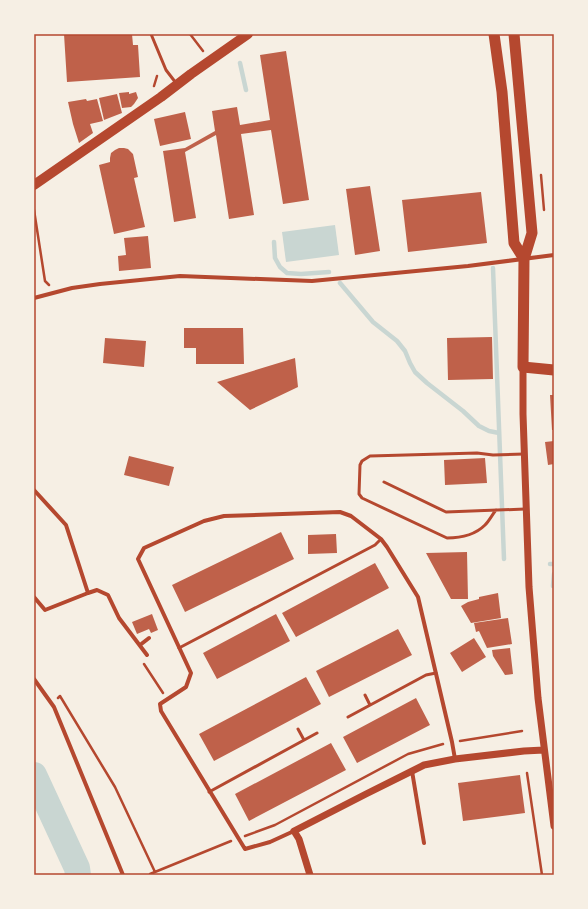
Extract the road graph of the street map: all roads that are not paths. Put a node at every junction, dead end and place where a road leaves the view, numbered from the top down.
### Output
1 (151, 34) edge
2 (248, 34) edge
3 (494, 34) edge
4 (514, 34) edge
5 (177, 85) junction
6 (34, 185) edge
7 (554, 255) edge
8 (524, 259) junction
9 (34, 298) edge
10 (523, 367) junction
11 (554, 370) edge
12 (525, 454) junction
13 (384, 482) dead end
14 (34, 490) edge
15 (527, 509) junction
16 (498, 510) junction
17 (381, 539) junction
18 (88, 592) junction
19 (34, 597) edge
20 (149, 638) dead end
21 (140, 646) junction
22 (179, 648) junction
23 (148, 655) road end
24 (436, 673) junction
25 (34, 679) edge
26 (365, 695) dead end
27 (370, 705) junction
28 (348, 717) dead end
29 (298, 729) dead end
30 (316, 733) dead end
31 (304, 740) junction
32 (544, 750) junction
33 (456, 759) junction
34 (412, 770) junction
35 (209, 792) junction
36 (554, 826) edge
37 (294, 831) junction
38 (424, 843) dead end
39 (123, 875) edge
40 (310, 875) edge

1 - 5 lane
2 - 5 main road
3 - 8 highway
4 - 8 highway
5 - 6 main road
7 - 8 street
8 - 9 street
8 - 10 highway
10 - 11 highway
10 - 12 street
12 - 15 street
12 - 16 lane
13 - 16 lane
14 - 18 street
15 - 16 lane
15 - 32 street
17 - 22 lane
17 - 22 street
17 - 24 street
18 - 19 street
18 - 21 street
20 - 21 street
21 - 23 street
22 - 35 street
24 - 27 lane
24 - 33 street
25 - 39 street
26 - 27 lane
27 - 28 lane
29 - 31 lane
30 - 31 lane
31 - 35 lane
32 - 33 street
32 - 36 street
33 - 34 street
34 - 37 street
34 - 38 street
35 - 37 street
37 - 40 street

